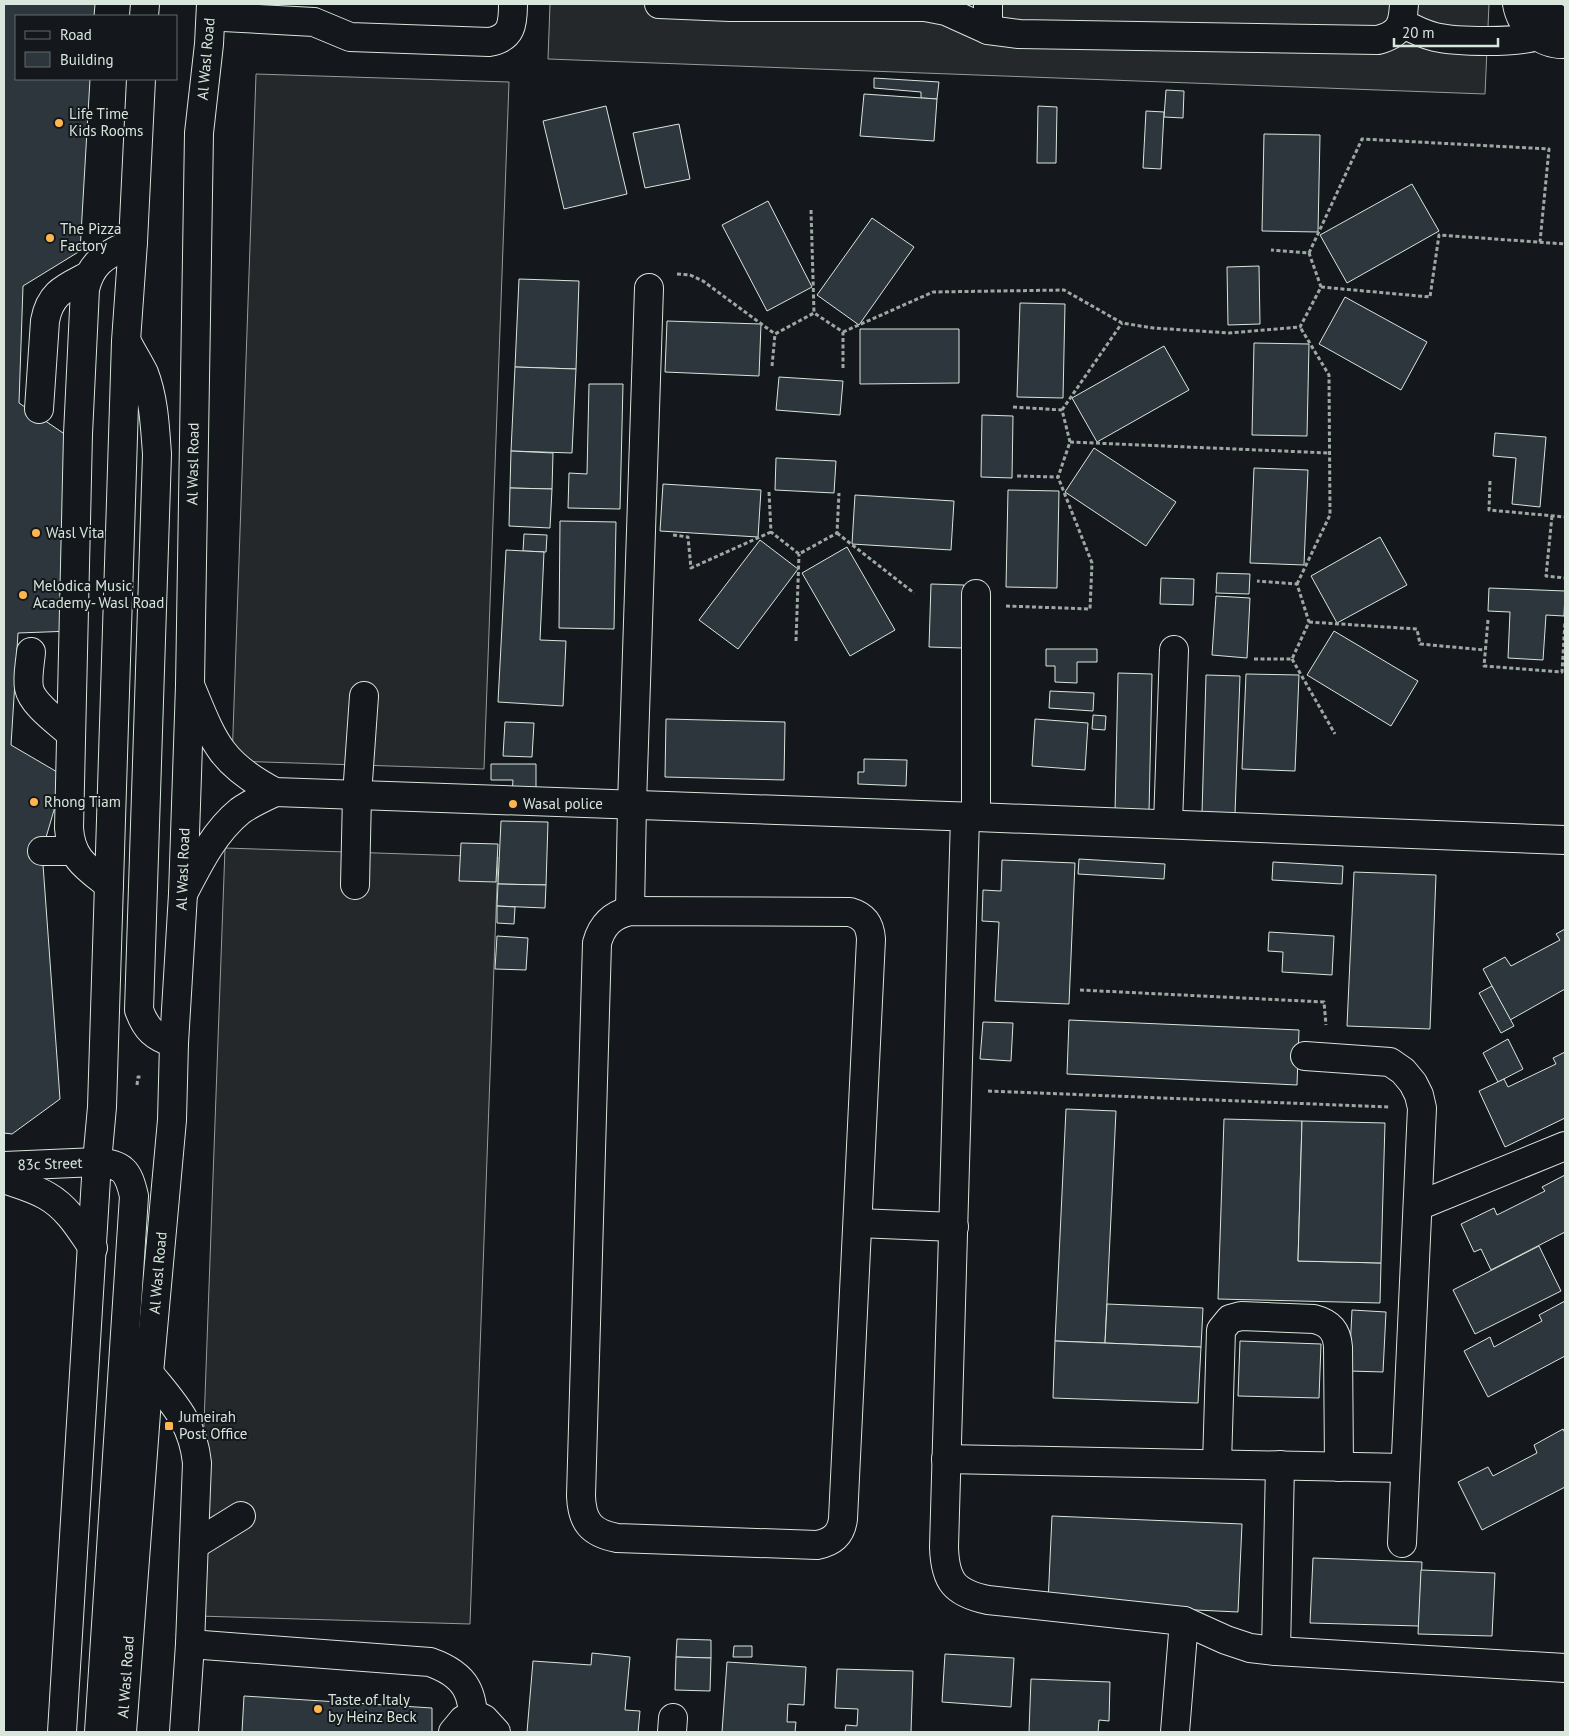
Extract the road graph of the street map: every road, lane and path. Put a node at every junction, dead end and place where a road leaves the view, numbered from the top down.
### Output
1 (513, 4) edge
2 (659, 4) edge
3 (1518, 4) edge
4 (1540, 4) edge
5 (730, 5) edge
6 (826, 5) edge
7 (221, 8) edge
8 (1403, 14) edge
9 (988, 17) edge
10 (1565, 24) edge
11 (1537, 36) junction
12 (1565, 44) edge
13 (141, 80) edge
14 (811, 210) dead end
15 (133, 242) junction
16 (1540, 242) junction
17 (1565, 244) edge
18 (1271, 250) dead end
19 (1309, 253) junction
20 (88, 276) junction
21 (1321, 287) junction
22 (649, 288) joint
23 (814, 313) junction
24 (1122, 323) junction
25 (1300, 327) junction
26 (843, 332) junction
27 (775, 334) junction
28 (126, 341) junction
29 (772, 366) dead end
30 (843, 368) dead end
31 (1013, 407) dead end
32 (40, 409) dead end
33 (1062, 410) junction
34 (1070, 442) junction
35 (1328, 453) junction
36 (1016, 476) dead end
37 (1058, 477) junction
38 (1490, 481) dead end
39 (769, 492) dead end
40 (840, 493) dead end
41 (1552, 516) junction
42 (1565, 517) edge
43 (641, 531) junction
44 (770, 532) junction
45 (838, 533) junction
46 (799, 554) junction
47 (1565, 578) edge
48 (1257, 581) dead end
49 (1297, 584) junction
50 (914, 593) dead end
51 (977, 599) joint
52 (1488, 620) dead end
53 (1565, 621) edge
54 (1309, 622) junction
55 (796, 641) dead end
56 (1174, 650) dead end
57 (1485, 650) junction
58 (31, 652) dead end
59 (1254, 659) dead end
60 (1292, 659) junction
61 (190, 685) junction
62 (364, 696) dead end
63 (71, 734) junction
64 (1335, 734) dead end
65 (275, 792) junction
66 (357, 795) junction
67 (632, 804) junction
68 (971, 817) junction
69 (1168, 824) junction
70 (1565, 840) edge
71 (42, 851) dead end
72 (73, 851) junction
73 (109, 885) junction
74 (355, 885) dead end
75 (182, 894) junction
76 (630, 911) junction
77 (1080, 990) dead end
78 (174, 1043) junction
79 (1317, 1057) joint
80 (173, 1079) junction
81 (958, 1090) junction
82 (136, 1093) dead end
83 (1422, 1108) junction
84 (1565, 1146) edge
85 (97, 1162) junction
86 (4, 1166) edge
87 (4, 1179) edge
88 (1418, 1206) junction
89 (858, 1223) junction
90 (954, 1227) junction
91 (92, 1248) junction
92 (149, 1373) junction
93 (946, 1459) junction
94 (1217, 1464) junction
95 (1280, 1465) junction
96 (1339, 1467) junction
97 (1405, 1468) junction
98 (241, 1516) dead end
99 (1402, 1543) dead end
100 (194, 1545) junction
101 (1184, 1620) junction
102 (190, 1644) junction
103 (1276, 1651) junction
104 (1565, 1668) edge
105 (474, 1723) edge
106 (62, 1732) edge
107 (100, 1732) edge
108 (122, 1732) edge
109 (184, 1732) edge
110 (453, 1732) edge
111 (496, 1732) edge
112 (1175, 1732) edge

1 - 7 main road
2 - 5 main road
3 - 11 main road
4 - 10 main road
5 - 6 main road
6 - 9 main road
7 - 61 main road, Al Wasl Road
8 - 9 main road
8 - 11 main road
11 - 12 main road
13 - 15 main road
14 - 23 path
15 - 20 main road
15 - 28 main road
16 - 17 path
16 - 19 path
16 - 21 path
18 - 19 path
19 - 21 path
20 - 32 main road
20 - 63 main road
21 - 25 path
22 - 27 path
22 - 43 main road
23 - 26 path
23 - 27 path
24 - 25 path
24 - 26 path
24 - 33 path
25 - 35 path
26 - 30 path
27 - 29 path
28 - 73 main road
28 - 78 main road
31 - 33 path
33 - 34 path
34 - 35 path
34 - 37 path
35 - 49 path
36 - 37 path
37 - 51 path
38 - 41 path
39 - 44 path
40 - 45 path
41 - 42 path
41 - 47 path
43 - 44 path
43 - 67 main road
44 - 46 path
45 - 46 path
45 - 50 path
46 - 55 path
48 - 49 path
49 - 54 path
51 - 68 main road
52 - 57 path
53 - 57 path
54 - 57 path
54 - 60 path
56 - 69 main road
58 - 63 main road
59 - 60 path
60 - 64 path
61 - 65 main road
61 - 75 main road, Al Wasl Road
62 - 66 main road
63 - 72 main road
65 - 66 main road
65 - 75 main road
66 - 67 main road
66 - 74 main road
67 - 68 main road
67 - 76 main road
68 - 69 main road
68 - 81 main road
69 - 70 main road
71 - 72 main road
72 - 73 main road
73 - 85 main road
75 - 78 main road, Al Wasl Road
76 - 89 main road
76 - 89 main road
77 - 79 path
78 - 80 main road, Al Wasl Road
79 - 83 main road
80 - 82 path
80 - 92 main road, Al Wasl Road
81 - 83 path
81 - 90 main road
83 - 88 main road
84 - 88 main road
85 - 86 main road, 83c Street
85 - 91 main road
85 - 107 main road, 83c Street
87 - 91 main road, 83c Street
88 - 97 main road
89 - 90 main road
90 - 93 main road
91 - 106 main road
92 - 100 main road
92 - 108 main road, Al Wasl Road
93 - 94 main road
93 - 101 main road
94 - 95 main road
94 - 96 main road
95 - 96 main road
95 - 103 main road
96 - 97 main road
97 - 99 main road
98 - 100 main road
100 - 102 main road
101 - 103 main road
101 - 112 main road
102 - 105 main road
102 - 109 main road
103 - 104 main road
105 - 110 main road
105 - 111 main road

